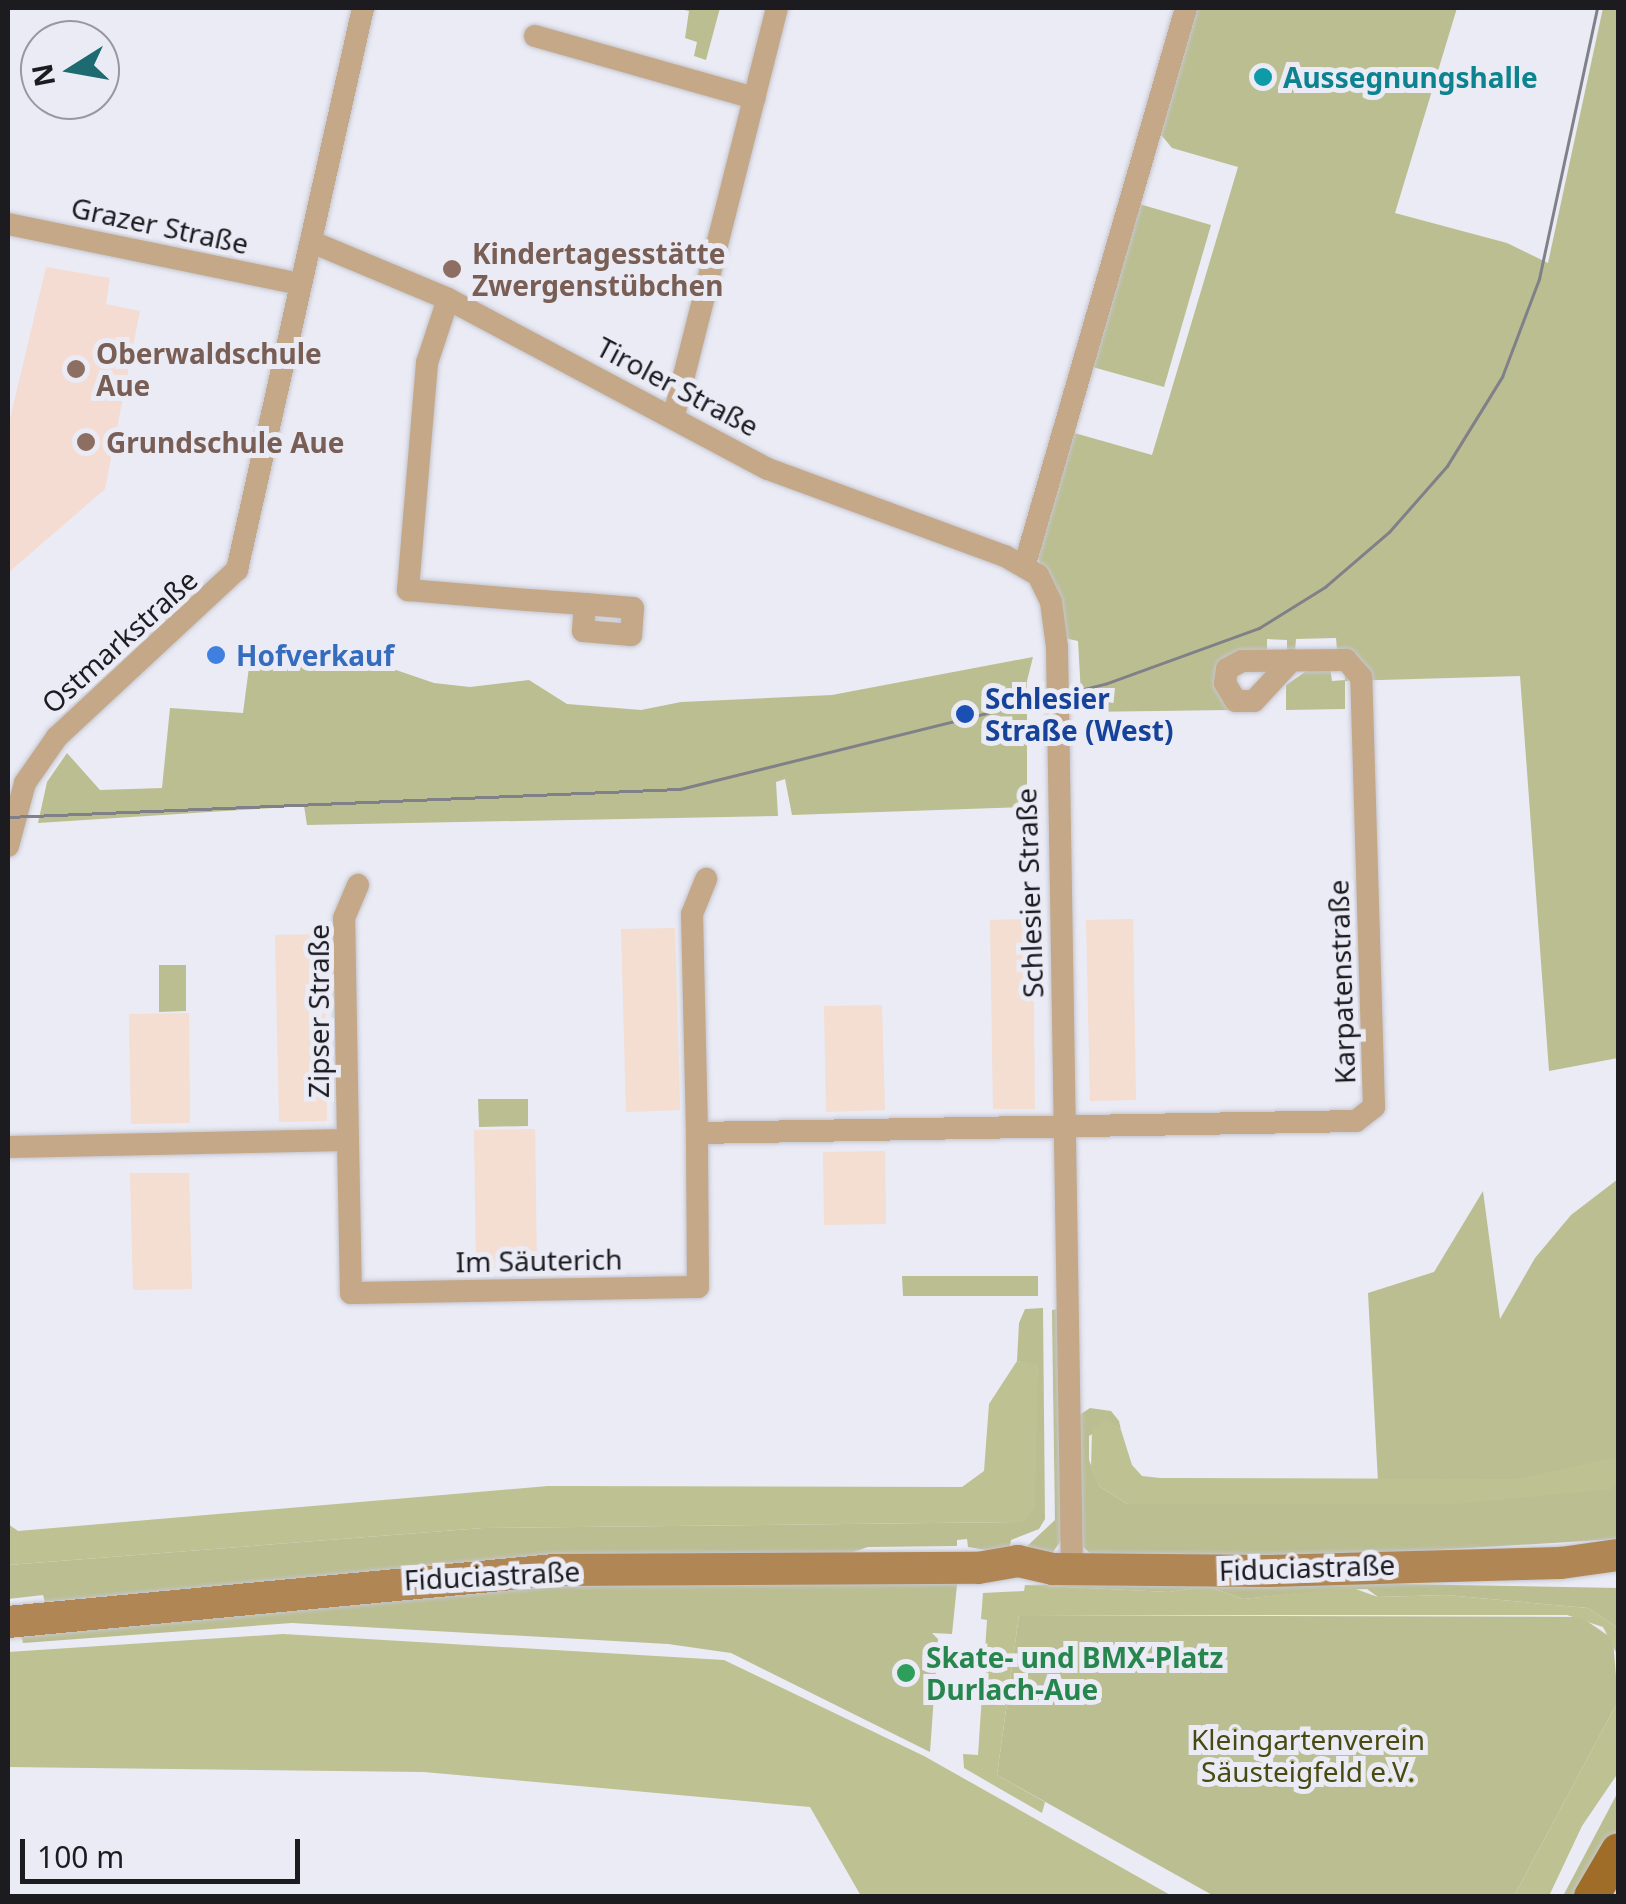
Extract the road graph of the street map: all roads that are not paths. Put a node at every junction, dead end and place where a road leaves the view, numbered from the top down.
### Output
1 (363, 8) edge
2 (777, 8) edge
3 (1186, 8) edge
4 (534, 36) dead end
5 (754, 98) junction
6 (8, 224) edge
7 (312, 242) junction
8 (300, 284) junction
9 (448, 299) junction
10 (674, 415) junction
11 (1024, 564) junction
12 (585, 604) dead end
13 (1292, 660) dead end
14 (8, 846) edge
15 (706, 879) dead end
16 (358, 885) dead end
17 (1064, 1125) junction
18 (697, 1133) junction
19 (348, 1140) junction
20 (8, 1147) edge
21 (1618, 1555) edge
22 (1561, 1563) junction
23 (1063, 1569) junction
24 (1618, 1572) edge
25 (8, 1622) edge
26 (1618, 1850) edge
27 (1590, 1896) edge

1 - 7 street, Ostmarkstraße
2 - 5 street
3 - 11 street
4 - 5 street
5 - 10 street
6 - 8 street, Grazer Straße
7 - 8 street, Ostmarkstraße
7 - 9 street, Tiroler Straße
8 - 14 street, Ostmarkstraße
9 - 10 street, Tiroler Straße
9 - 12 street
10 - 11 street, Tiroler Straße
11 - 17 street, Schlesier Straße
13 - 17 street, Karpatenstraße
15 - 18 street
16 - 19 street, Zipser Straße
17 - 18 street
17 - 23 street, Schlesier Straße
18 - 19 street, Im Säuterich
19 - 20 street
21 - 22 main road, Fiduciastraße
22 - 23 main road, Fiduciastraße
22 - 24 main road, Fiduciastraße
23 - 25 main road, Fiduciastraße
26 - 27 main road

